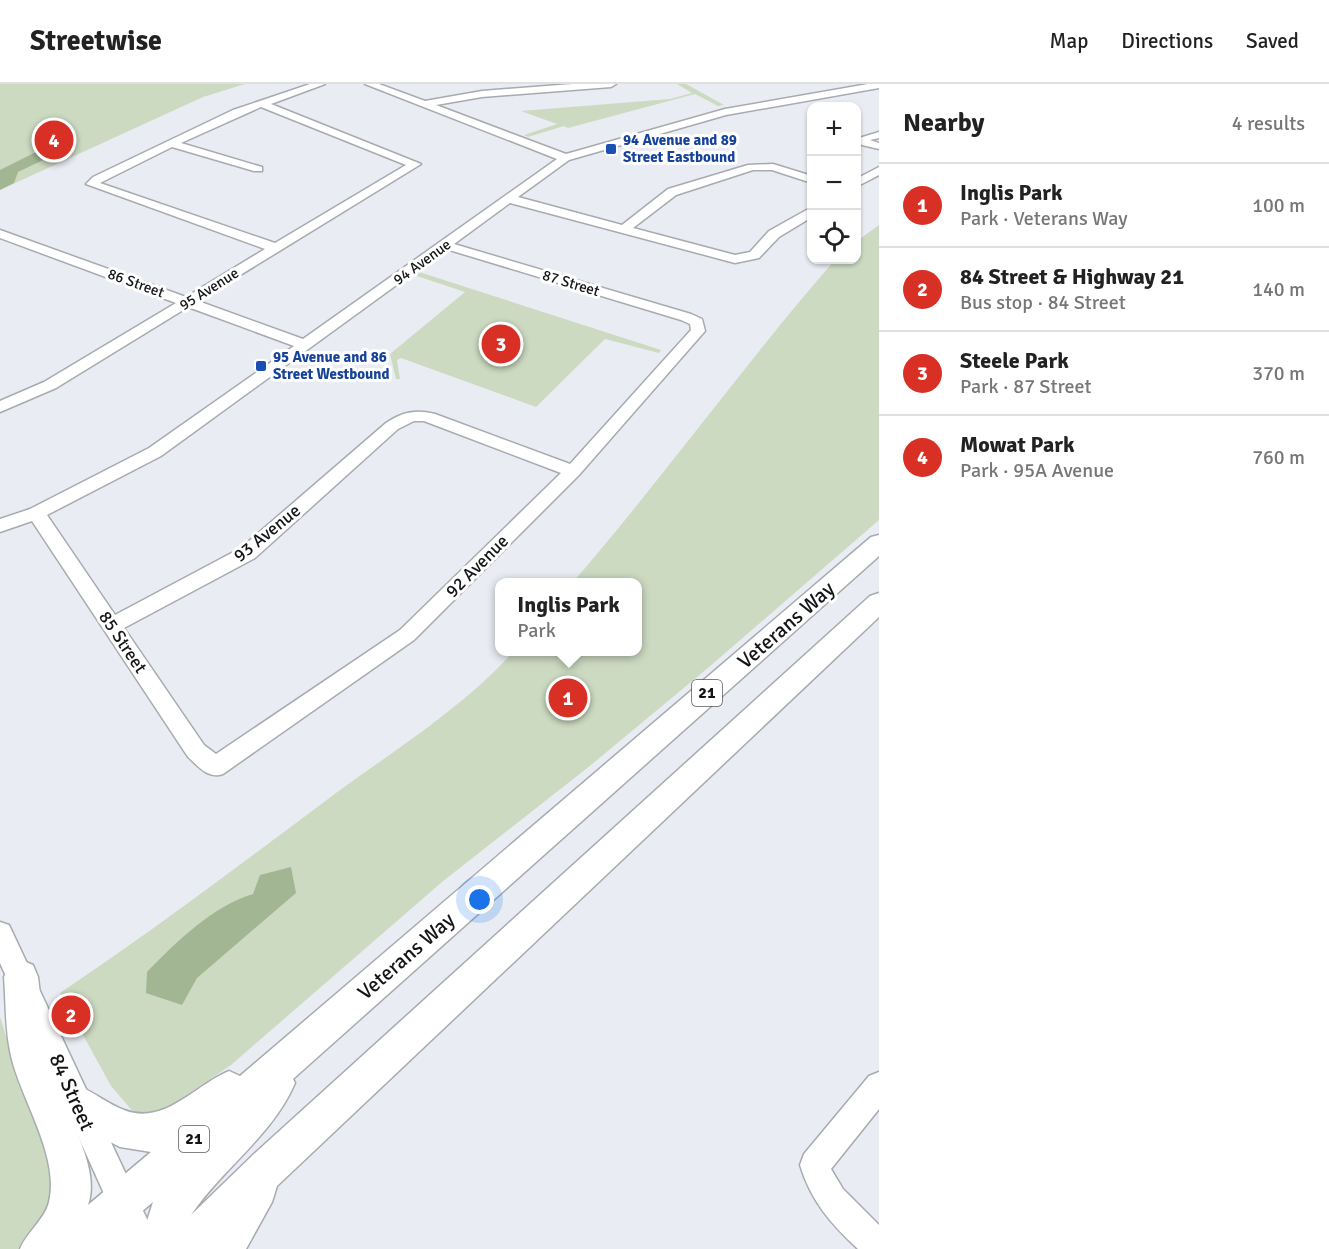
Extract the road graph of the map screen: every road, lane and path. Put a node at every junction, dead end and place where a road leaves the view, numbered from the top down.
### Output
1 (320, 84) edge
2 (370, 84) edge
3 (611, 84) edge
4 (879, 85) edge
5 (262, 104) junction
6 (426, 104) junction
7 (879, 135) edge
8 (172, 144) junction
9 (879, 146) edge
10 (565, 158) junction
11 (258, 169) dead end
12 (879, 170) edge
13 (807, 178) edge
14 (861, 181) edge
15 (510, 199) junction
16 (807, 214) edge
17 (623, 230) junction
18 (0, 234) edge
19 (445, 245) junction
20 (275, 248) junction
21 (188, 302) junction
22 (697, 322) joint
23 (306, 345) junction
24 (0, 407) edge
25 (573, 471) junction
26 (36, 513) junction
27 (0, 526) edge
28 (879, 543) edge
29 (879, 602) edge
30 (112, 625) junction
31 (215, 767) joint
32 (0, 934) edge
33 (21, 977) junction
34 (297, 1052) junction
35 (267, 1078) junction
36 (879, 1086) edge
37 (79, 1105) junction
38 (269, 1167) junction
39 (122, 1200) junction
40 (879, 1247) edge
41 (41, 1249) edge
42 (68, 1249) edge
43 (114, 1249) edge
44 (145, 1249) edge
45 (159, 1249) edge
46 (185, 1249) edge
47 (224, 1249) edge

1 - 5 street
2 - 6 street
3 - 6 street
4 - 10 street, 94 Avenue
5 - 8 street
5 - 20 street, 95 Avenue
6 - 10 street
7 - 9 street
8 - 11 street
8 - 20 street
10 - 15 street, 94 Avenue
12 - 14 street
13 - 17 street
15 - 17 street
15 - 19 street, 94 Avenue
16 - 17 street
18 - 21 street, 86 Street
19 - 22 street, 87 Street
19 - 23 street, 94 Avenue
20 - 21 street, 95 Avenue
21 - 23 street, 86 Street
21 - 24 street, 95 Avenue
22 - 25 street, 92 Avenue
23 - 26 street, 94 Avenue
25 - 30 street, 93 Avenue
25 - 31 street, 92 Avenue
26 - 27 street, 94 Avenue
26 - 30 street, 85 Street
28 - 34 main road, Veterans Way / 21
29 - 38 main road
30 - 31 street, 85 Street
32 - 33 street, 84 Street
33 - 37 street, 84 Street
33 - 41 main road
34 - 35 main road, Veterans Way / 21
34 - 45 main road
35 - 37 main road
35 - 39 main road, Veterans Way / 21
36 - 40 street
37 - 39 street, 84 Street
38 - 46 main road
38 - 47 main road
39 - 42 main road, Veterans Way / 21
39 - 43 main road
39 - 44 street, 84 Street

